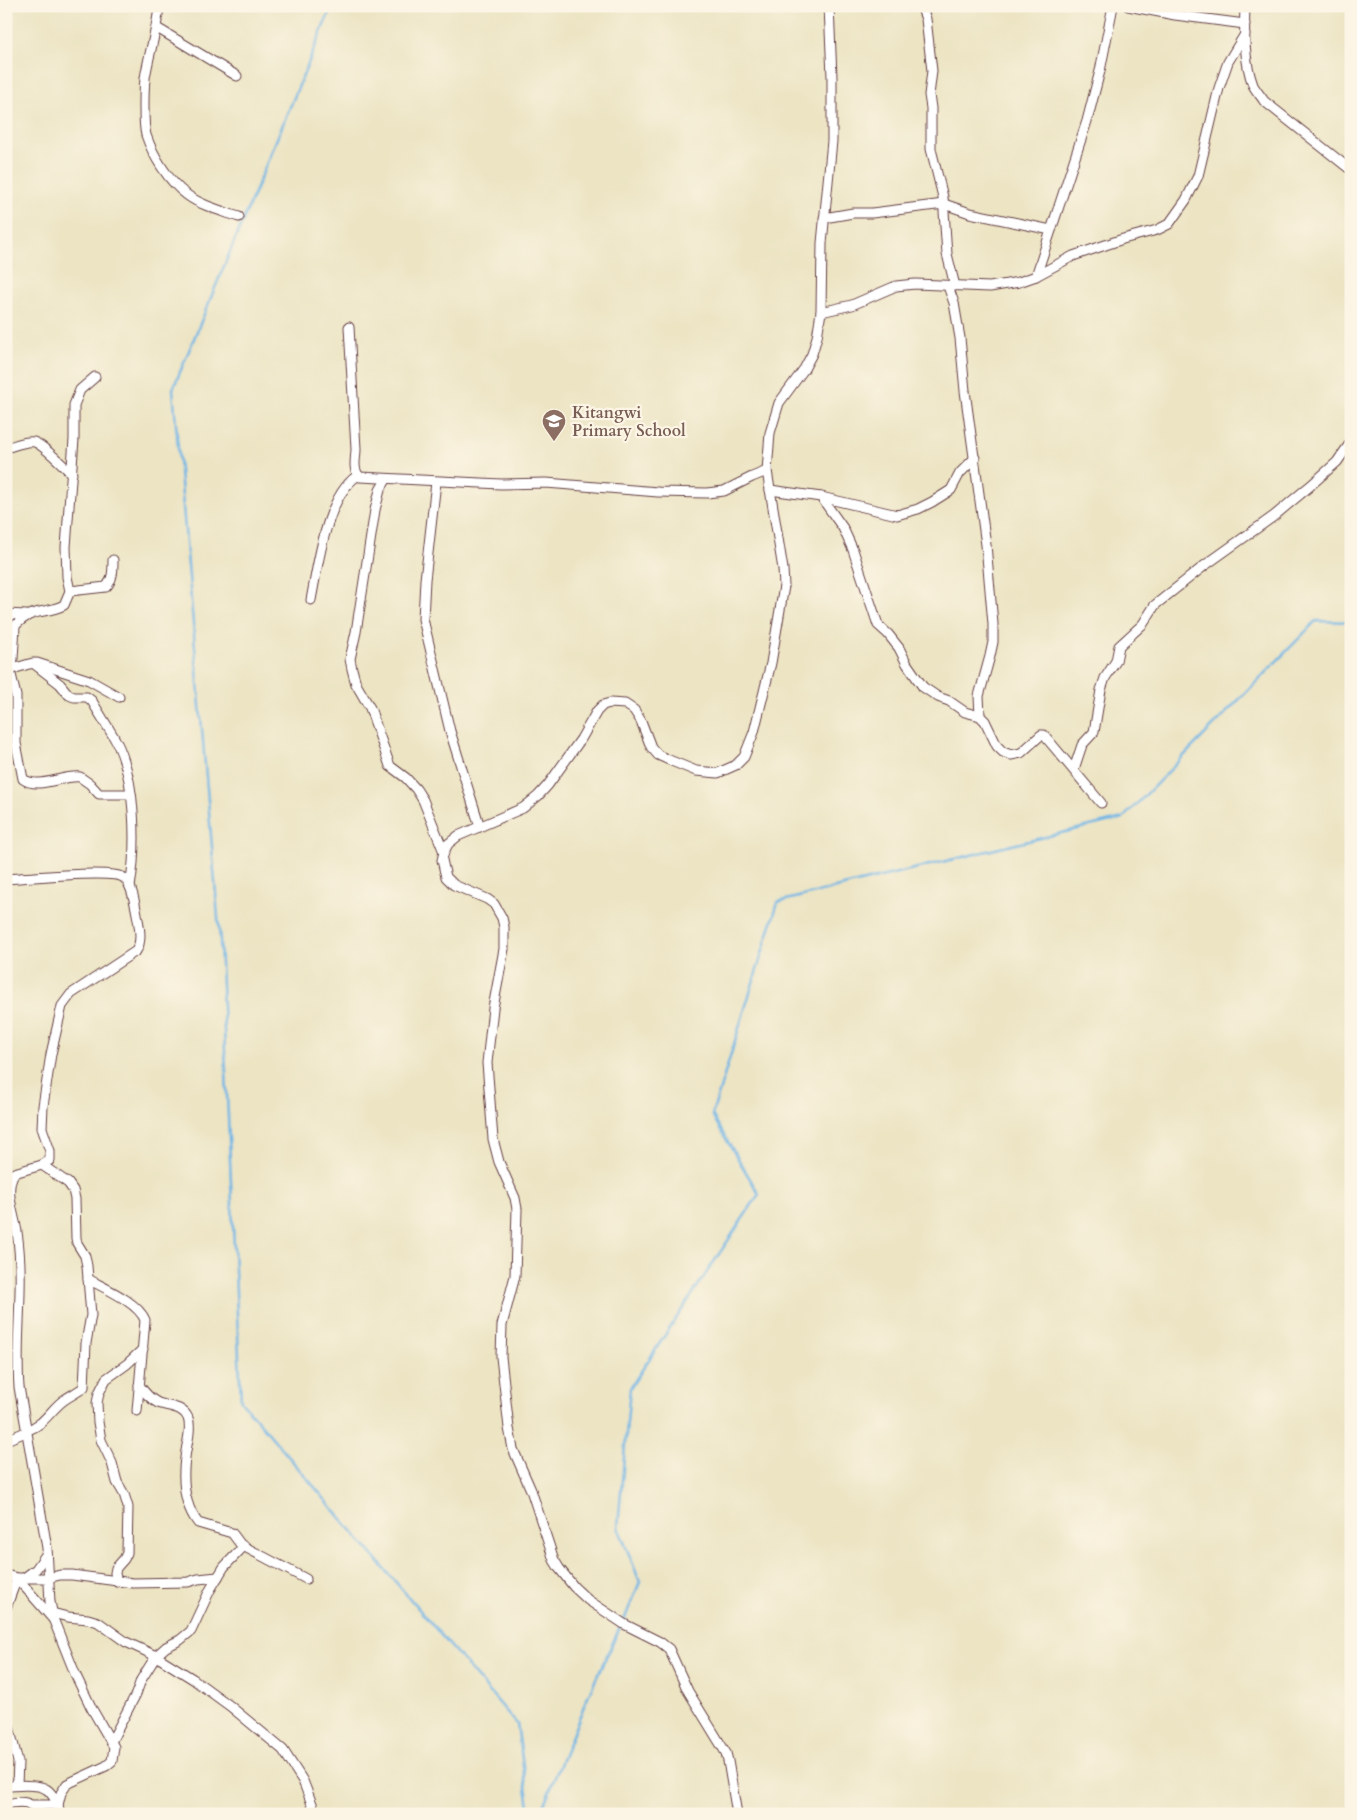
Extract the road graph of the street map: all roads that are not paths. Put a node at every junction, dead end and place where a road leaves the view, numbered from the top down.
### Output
1 (159, 6) edge
2 (829, 6) edge
3 (921, 6) edge
4 (1113, 6) edge
5 (1128, 6) edge
6 (1245, 6) edge
7 (1245, 24) junction
8 (157, 28) junction
9 (1246, 34) junction
10 (237, 76) dead end
11 (1351, 170) edge
12 (944, 204) junction
13 (240, 217) dead end
14 (824, 218) junction
15 (1051, 230) junction
16 (1036, 276) junction
17 (952, 286) junction
18 (821, 312) junction
19 (349, 327) dead end
20 (95, 377) dead end
21 (1351, 442) edge
22 (6, 448) edge
23 (975, 458) junction
24 (767, 471) junction
25 (72, 474) junction
26 (357, 476) junction
27 (386, 480) junction
28 (436, 482) junction
29 (770, 490) junction
30 (822, 497) junction
31 (113, 560) dead end
32 (70, 591) junction
33 (311, 600) dead end
34 (6, 614) edge
35 (26, 615) junction
36 (33, 664) junction
37 (8, 671) edge
38 (118, 697) dead end
39 (980, 716) junction
40 (1074, 769) junction
41 (131, 794) junction
42 (1101, 803) dead end
43 (480, 827) junction
44 (444, 852) junction
45 (6, 879) edge
46 (130, 887) junction
47 (42, 1166) junction
48 (10, 1173) edge
49 (88, 1279) junction
50 (143, 1349) junction
51 (139, 1385) junction
52 (137, 1411) dead end
53 (26, 1431) junction
54 (6, 1440) edge
55 (244, 1546) junction
56 (47, 1553) junction
57 (6, 1575) edge
58 (218, 1577) junction
59 (20, 1578) junction
60 (48, 1578) junction
61 (306, 1579) dead end
62 (117, 1582) junction
63 (6, 1608) edge
64 (53, 1617) junction
65 (156, 1656) junction
66 (6, 1715) edge
67 (111, 1742) junction
68 (17, 1784) junction
69 (67, 1784) junction
70 (6, 1787) edge
71 (46, 1788) junction
72 (6, 1804) edge
73 (33, 1805) junction
74 (59, 1810) edge
75 (43, 1814) edge
76 (316, 1814) edge
77 (737, 1814) edge

1 - 8 street
2 - 14 street
3 - 12 street
4 - 15 street
5 - 7 street
6 - 7 street
7 - 9 street
8 - 10 street
8 - 13 street
9 - 11 street
9 - 16 street
12 - 14 street
12 - 15 street
12 - 17 street
14 - 18 street
15 - 16 street
16 - 17 street
17 - 18 street
17 - 23 street
18 - 24 street
19 - 26 street
20 - 25 street
21 - 40 street
22 - 25 street
23 - 30 street
23 - 39 street
24 - 28 street
24 - 29 street
25 - 32 street
26 - 27 street
26 - 33 street
27 - 28 street
27 - 44 street
28 - 43 street
29 - 30 street
29 - 43 street
30 - 39 street
31 - 32 street
32 - 35 street
34 - 35 street
35 - 37 street
36 - 37 street
36 - 38 street
36 - 41 street
37 - 41 street
39 - 40 street
40 - 42 street
41 - 46 street
43 - 44 street
44 - 77 street
45 - 46 street
46 - 47 street
47 - 48 street
47 - 49 street
48 - 53 street
49 - 50 street
49 - 53 street
50 - 51 street
50 - 62 street
51 - 52 street
51 - 55 street
53 - 54 street
53 - 56 street
55 - 58 street
55 - 61 street
56 - 59 street
56 - 60 street
57 - 59 street
58 - 62 street
58 - 65 street
59 - 60 street
59 - 63 street
59 - 64 street
60 - 62 street
60 - 64 street
64 - 65 street
64 - 67 street
65 - 67 street
65 - 76 street
66 - 68 street
67 - 69 street
68 - 70 street
68 - 71 street
69 - 71 street
69 - 74 street
71 - 74 street
72 - 73 street
73 - 74 street
73 - 75 street

